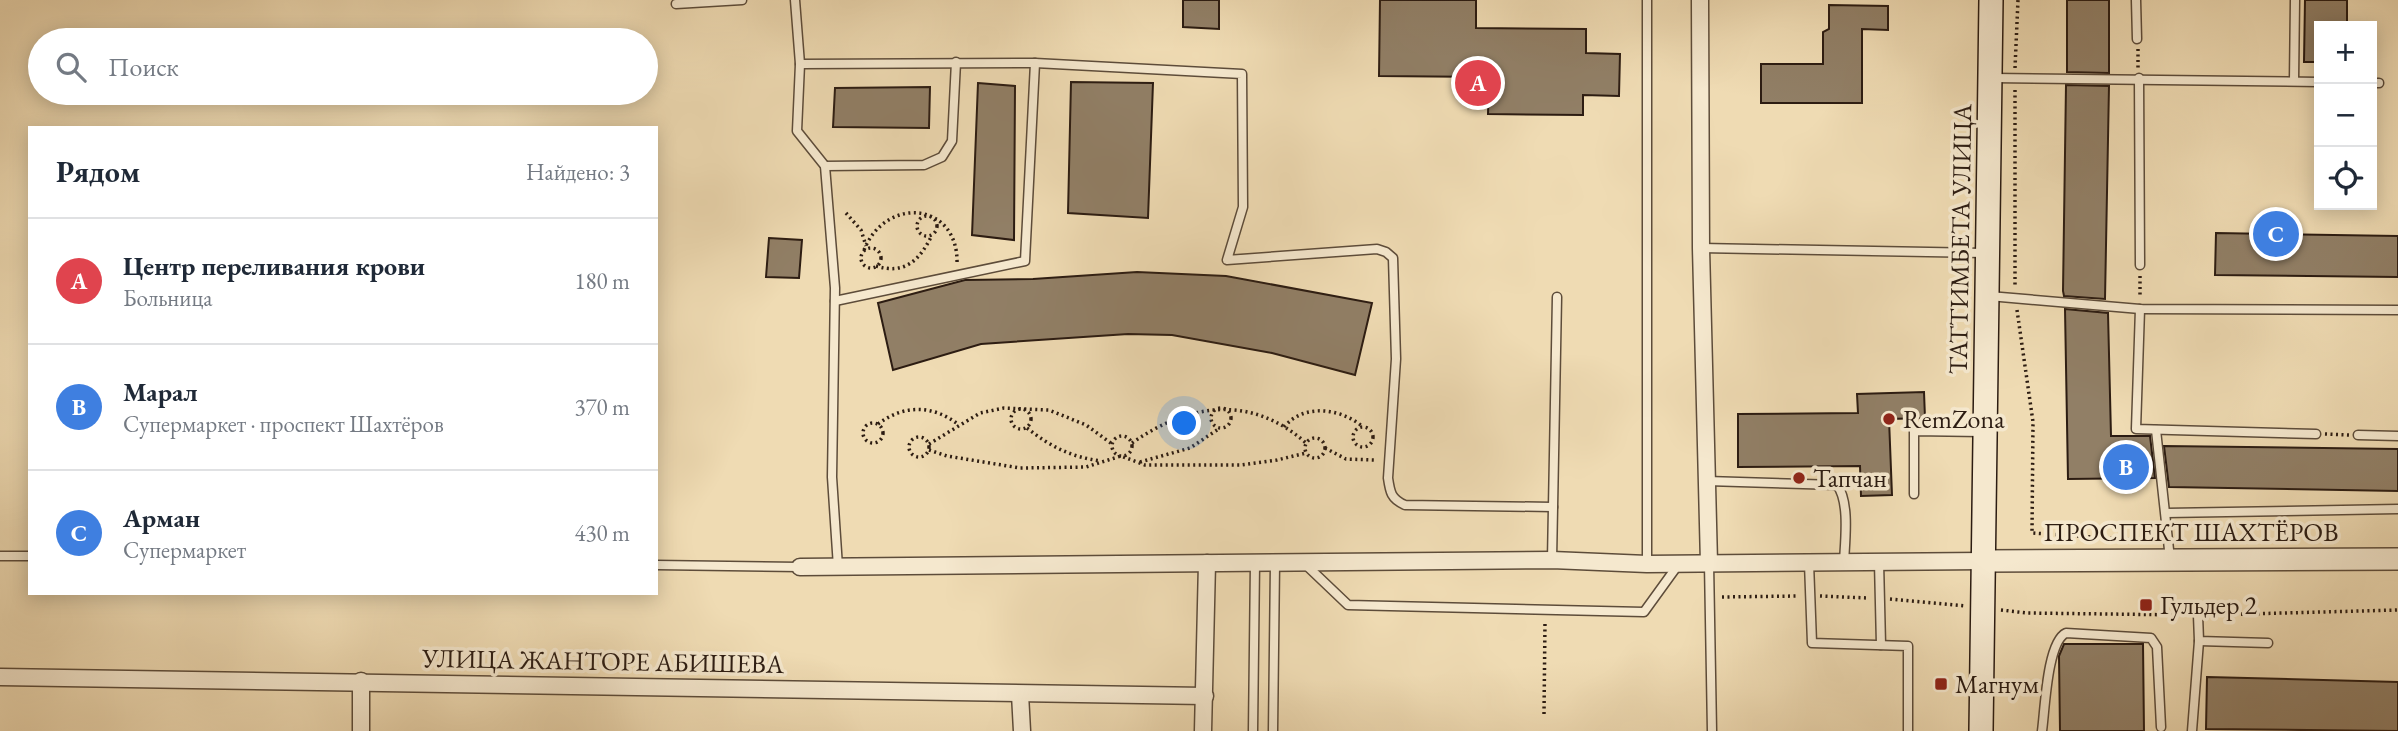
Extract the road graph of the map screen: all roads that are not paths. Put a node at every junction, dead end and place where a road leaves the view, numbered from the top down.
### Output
1 (741, 0) edge
2 (795, 0) edge
3 (1647, 0) edge
4 (1700, 0) edge
5 (1991, 0) edge
6 (2136, 0) edge
7 (2295, 0) edge
8 (676, 4) dead end
9 (2137, 39) road end
10 (956, 62) junction
11 (1035, 63) junction
12 (800, 64) junction
13 (1991, 78) junction
14 (2139, 78) junction
15 (2294, 81) junction
16 (2314, 82) edge
17 (825, 166) junction
18 (1701, 248) junction
19 (1987, 253) junction
20 (2140, 265) road end
21 (1987, 296) junction
22 (1557, 298) dead end
23 (835, 301) junction
24 (2140, 309) junction
25 (2398, 310) edge
26 (2156, 430) junction
27 (1986, 432) junction
28 (2316, 434) road end
29 (2358, 435) road end
30 (2398, 436) edge
31 (1707, 481) junction
32 (1914, 494) dead end
33 (1553, 507) junction
34 (2398, 509) edge
35 (2166, 513) junction
36 (2170, 551) junction
37 (0, 556) edge
38 (28, 556) edge
39 (2398, 559) edge
40 (1552, 560) junction
41 (1984, 561) junction
42 (1303, 562) junction
43 (1680, 562) junction
44 (1844, 562) junction
45 (1879, 562) junction
46 (1207, 563) junction
47 (1255, 563) junction
48 (1275, 563) junction
49 (1709, 563) junction
50 (1809, 563) junction
51 (1647, 564) junction
52 (658, 565) edge
53 (800, 567) joint
54 (838, 567) junction
55 (2198, 615) road end
56 (2199, 641) junction
57 (2268, 643) dead end
58 (1881, 645) junction
59 (0, 677) edge
60 (361, 681) junction
61 (1020, 694) junction
62 (1205, 696) junction
63 (2161, 727) dead end
64 (361, 731) edge
65 (1022, 731) edge
66 (1203, 731) edge
67 (1253, 731) edge
68 (1273, 731) edge
69 (1712, 731) edge
70 (1908, 731) edge
71 (1981, 731) edge
72 (2042, 731) edge
73 (2192, 731) edge

1 - 8 lane
2 - 12 lane
3 - 51 lane
4 - 18 street
5 - 13 main road, ТАТТИМБЕТА УЛИЦА
6 - 9 lane
7 - 15 lane
10 - 11 lane
10 - 12 lane
10 - 17 lane
11 - 23 lane
11 - 33 lane
12 - 17 lane
13 - 14 lane
13 - 19 main road, ТАТТИМБЕТА УЛИЦА
14 - 15 lane
14 - 20 lane
15 - 16 lane
17 - 23 lane
18 - 19 lane
18 - 31 street
19 - 21 main road, ТАТТИМБЕТА УЛИЦА
21 - 24 lane
21 - 27 main road, ТАТТИМБЕТА УЛИЦА
22 - 33 lane
23 - 54 lane
24 - 25 lane
24 - 26 lane
26 - 28 lane
26 - 35 lane
27 - 32 lane
27 - 41 main road, ТАТТИМБЕТА УЛИЦА
29 - 30 lane
31 - 44 lane
31 - 49 street
33 - 40 lane
34 - 35 lane
35 - 36 lane
36 - 39 street, ПРОСПЕКТ ШАХТЁРОВ
36 - 41 street, ПРОСПЕКТ ШАХТЁРОВ
37 - 38 lane
40 - 42 street
40 - 51 street
41 - 45 street
41 - 71 main road, ТАТТИМБЕТА УЛИЦА
42 - 43 lane
42 - 48 street
43 - 49 street
43 - 51 street
44 - 45 street
44 - 50 street
45 - 58 lane
46 - 47 street
46 - 54 street
46 - 62 street
47 - 48 street
47 - 67 lane
48 - 68 lane
49 - 50 street
49 - 69 lane
50 - 58 lane
52 - 53 lane
53 - 54 street
55 - 56 lane
56 - 57 lane
56 - 73 lane
58 - 70 lane
59 - 60 street, УЛИЦА ЖАНТОРЕ АБИШЕВА
60 - 61 street, УЛИЦА ЖАНТОРЕ АБИШЕВА
60 - 64 street
61 - 62 street, УЛИЦА ЖАНТОРЕ АБИШЕВА
61 - 65 street
62 - 66 street
63 - 72 lane

